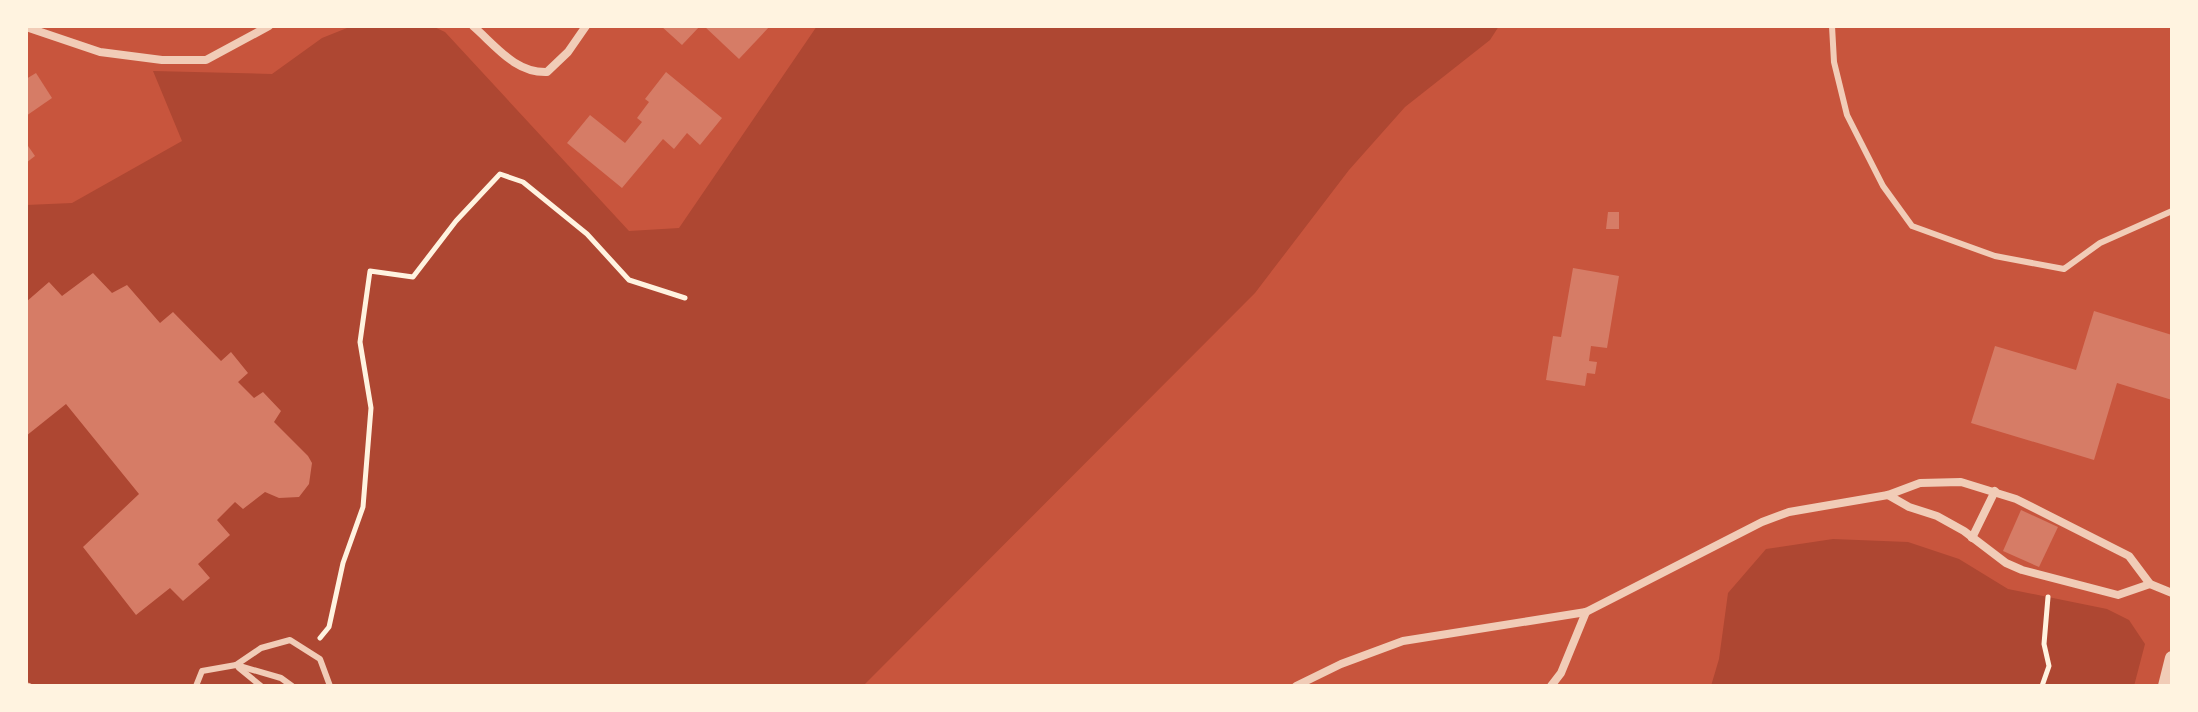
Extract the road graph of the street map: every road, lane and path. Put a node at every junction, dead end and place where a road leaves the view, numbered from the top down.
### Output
1 (473, 26) edge
2 (586, 26) edge
3 (1832, 26) edge
4 (26, 27) edge
5 (266, 27) edge
6 (2172, 211) edge
7 (685, 298) dead end
8 (1995, 491) junction
9 (1888, 495) junction
10 (1972, 538) junction
11 (2150, 584) junction
12 (2048, 592) dead end
13 (2172, 593) edge
14 (1586, 612) junction
15 (310, 652) junction
16 (2172, 658) edge
17 (236, 665) junction
18 (196, 686) edge
19 (261, 686) edge
20 (292, 686) edge
21 (330, 686) edge
22 (1296, 686) edge
23 (1551, 686) edge
24 (2042, 686) edge
25 (2165, 686) edge

1 - 2 street
3 - 6 lane
4 - 5 street
7 - 15 path
8 - 9 street
8 - 10 street
8 - 11 street
9 - 10 street
9 - 14 street
10 - 11 street
11 - 13 street
12 - 24 path
14 - 22 street
14 - 23 street
15 - 17 lane
15 - 21 lane
16 - 25 street
17 - 18 lane
17 - 19 lane
17 - 20 lane

